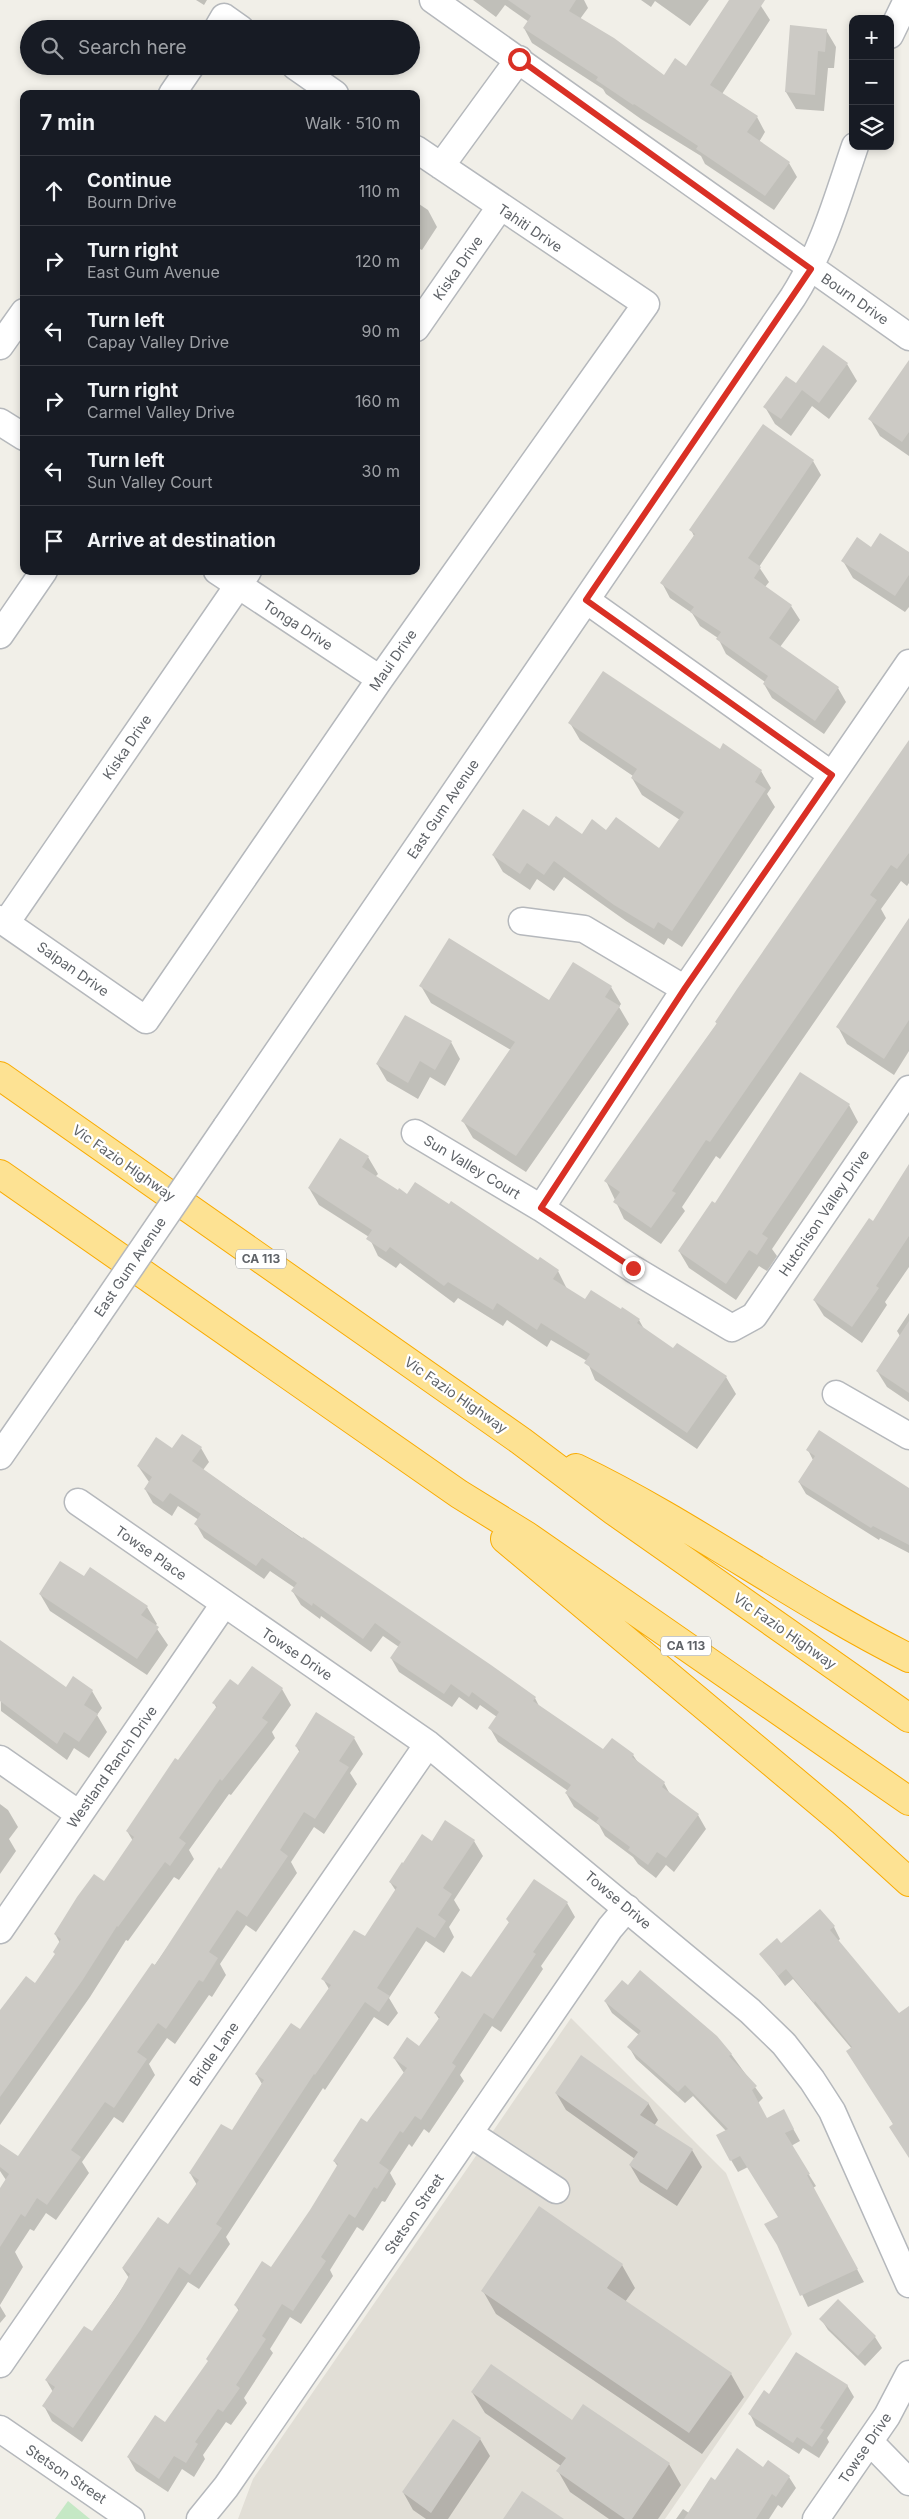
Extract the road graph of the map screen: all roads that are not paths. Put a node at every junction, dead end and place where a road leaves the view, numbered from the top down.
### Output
1 (434, 0) edge
2 (907, 0) edge
3 (894, 27) edge
4 (519, 59) junction
5 (185, 75) edge
6 (308, 75) edge
7 (175, 90) edge
8 (329, 90) edge
9 (854, 150) edge
10 (420, 152) edge
11 (441, 166) junction
12 (500, 207) junction
13 (811, 269) junction
14 (646, 304) joint
15 (20, 318) edge
16 (420, 322) edge
17 (909, 337) edge
18 (0, 346) edge
19 (0, 422) edge
20 (20, 434) edge
21 (41, 575) edge
22 (234, 576) edge
23 (586, 600) junction
24 (0, 635) edge
25 (909, 663) edge
26 (380, 679) junction
27 (832, 775) junction
28 (3, 921) edge
29 (522, 921) dead end
30 (685, 988) junction
31 (146, 1020) joint
32 (0, 1076) edge
33 (909, 1089) edge
34 (415, 1133) dead end
35 (0, 1174) edge
36 (541, 1208) junction
37 (732, 1328) joint
38 (836, 1394) dead end
39 (909, 1436) edge
40 (522, 1441) junction
41 (0, 1456) edge
42 (459, 1494) junction
43 (78, 1502) dead end
44 (224, 1604) junction
45 (909, 1658) edge
46 (909, 1718) edge
47 (428, 1744) junction
48 (0, 1758) edge
49 (909, 1801) edge
50 (79, 1814) junction
51 (909, 1882) edge
52 (627, 1908) junction
53 (0, 1930) edge
54 (470, 2133) junction
55 (556, 2190) dead end
56 (909, 2284) edge
57 (0, 2364) edge
58 (909, 2374) edge
59 (0, 2429) edge
60 (870, 2442) junction
61 (909, 2482) edge
62 (131, 2519) edge
63 (200, 2519) edge
64 (816, 2519) edge

1 - 4 street, Bourn Drive
2 - 3 street
4 - 11 street
4 - 13 street, Bourn Drive
5 - 7 street
6 - 8 street
9 - 13 street, East Gum Avenue
10 - 11 street, Tahiti Drive
11 - 12 street, Tahiti Drive
12 - 14 street, Tahiti Drive
12 - 16 street, Kiska Drive
13 - 17 street, Bourn Drive
13 - 23 street, East Gum Avenue
14 - 26 street, Maui Drive
15 - 18 street
19 - 20 street
21 - 24 street
22 - 26 street, Tonga Drive
22 - 28 street, Kiska Drive
23 - 27 street
23 - 41 street, East Gum Avenue, bridge
25 - 27 street
26 - 31 street, Maui Drive
27 - 30 street
28 - 31 street, Saipan Drive
29 - 30 street
30 - 36 street
32 - 40 highway, Vic Fazio Highway / CA 113
33 - 37 street, Hutchison Valley Drive
34 - 36 street, Sun Valley Court
35 - 42 highway, CA 113
36 - 37 street, Sun Valley Court
38 - 39 street
40 - 45 highway
40 - 46 highway, Vic Fazio Highway / CA 113
42 - 49 highway, CA 113
42 - 51 highway
43 - 44 street, Towse Place
44 - 47 street, Towse Drive
44 - 50 street, Westland Ranch Drive
47 - 52 street, Towse Drive
47 - 57 street, Bridle Lane
48 - 50 street
50 - 53 street, Westland Ranch Drive
52 - 54 street, Stetson Street
52 - 56 street, Towse Drive
54 - 55 street
54 - 63 street, Stetson Street
58 - 60 street, Towse Drive
59 - 62 street, Stetson Street
60 - 61 street
60 - 64 street, Towse Drive

